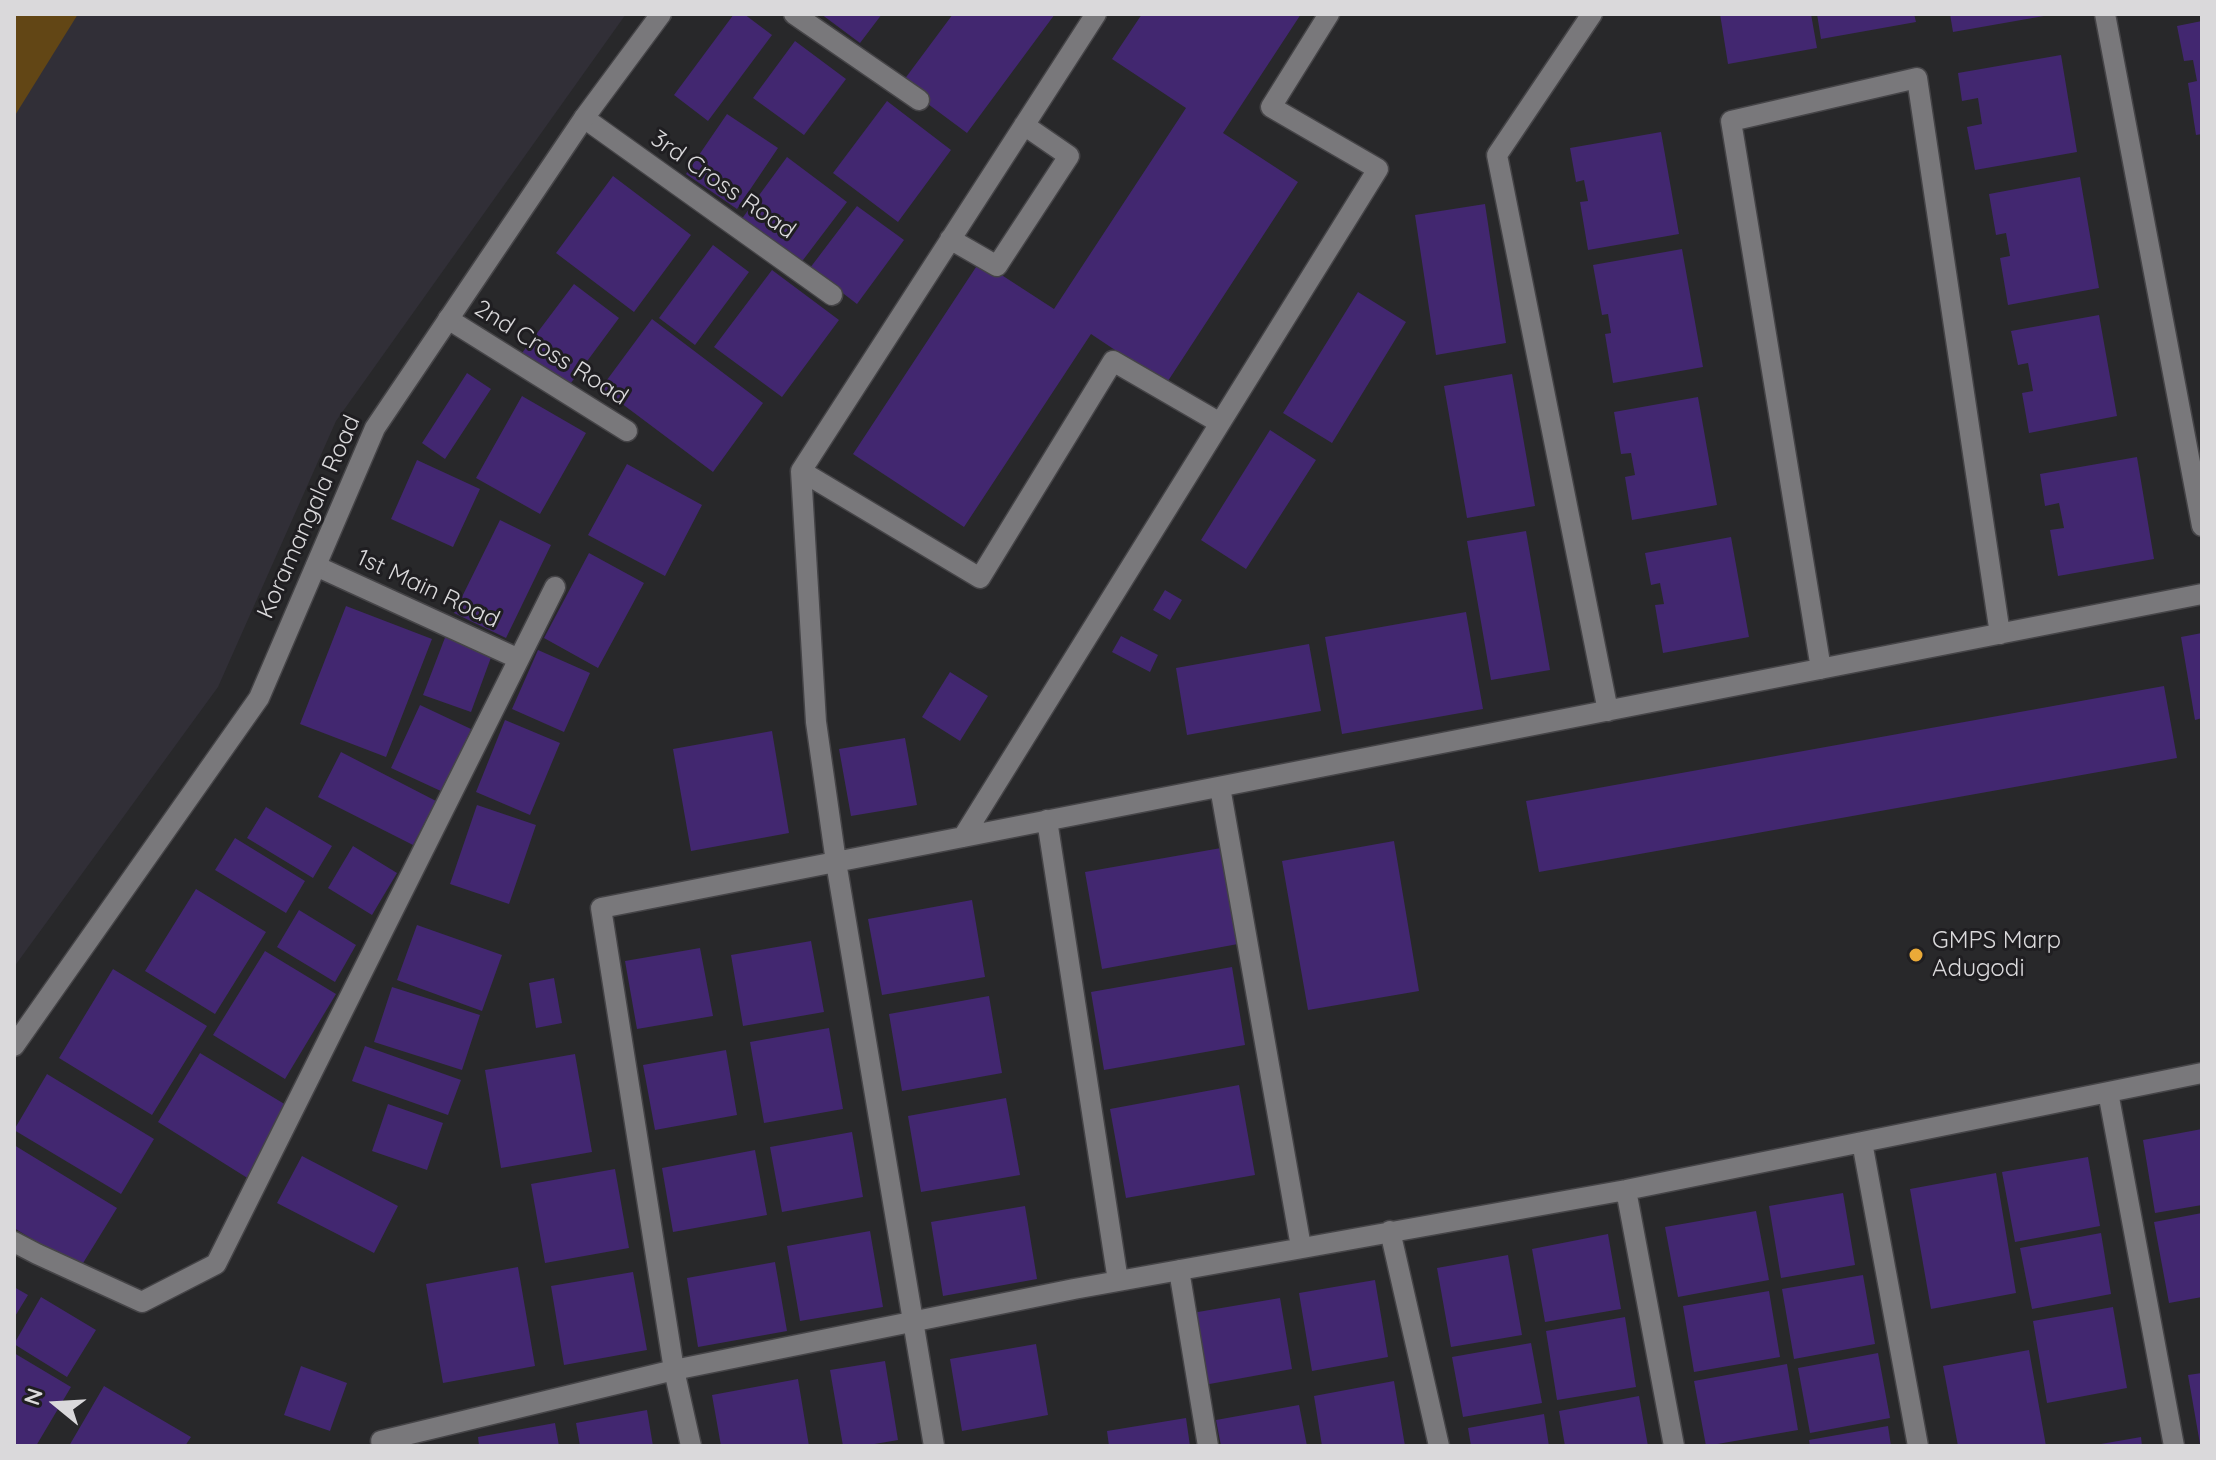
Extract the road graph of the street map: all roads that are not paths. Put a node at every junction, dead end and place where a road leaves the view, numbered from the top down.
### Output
1 (661, 14) edge
2 (794, 14) edge
3 (1096, 14) edge
4 (1329, 14) edge
5 (1592, 14) edge
6 (2105, 14) edge
7 (919, 100) dead end
8 (584, 118) junction
9 (1024, 125) junction
10 (950, 239) junction
11 (832, 295) dead end
12 (448, 319) junction
13 (1220, 423) junction
14 (627, 431) dead end
15 (801, 471) junction
16 (2202, 526) edge
17 (316, 566) junction
18 (555, 587) dead end
19 (2202, 594) edge
20 (2000, 634) junction
21 (519, 659) junction
22 (1821, 669) junction
23 (1608, 711) junction
24 (1220, 787) junction
25 (1047, 820) junction
26 (963, 837) junction
27 (836, 862) junction
28 (14, 1046) edge
29 (2202, 1073) edge
30 (2108, 1092) junction
31 (1862, 1142) junction
32 (1626, 1190) junction
33 (1390, 1231) junction
34 (14, 1242) edge
35 (1301, 1247) junction
36 (1179, 1270) junction
37 (1118, 1281) junction
38 (913, 1322) junction
39 (674, 1370) junction
40 (381, 1441) dead end
41 (691, 1446) edge
42 (934, 1446) edge
43 (1208, 1446) edge
44 (1439, 1446) edge
45 (1674, 1446) edge
46 (1918, 1446) edge
47 (2174, 1446) edge

1 - 8 street, Koramangala Road
2 - 7 street
3 - 9 street
4 - 13 street
5 - 23 street
6 - 16 street
8 - 11 street, 3rd Cross Road
8 - 12 street, Koramangala Road
9 - 10 street
9 - 10 street
10 - 15 street
12 - 14 street, 2nd Cross Road
12 - 17 street, Koramangala Road
13 - 15 street
13 - 26 street
15 - 27 street
17 - 21 street, 1st Main Road
17 - 28 street, Koramangala Road
18 - 21 street
19 - 20 street
20 - 22 street
20 - 22 street
21 - 34 street
22 - 23 street
23 - 24 street
24 - 25 street
24 - 35 street
25 - 26 street
25 - 37 street
26 - 27 street
27 - 38 street
27 - 39 street
29 - 30 street
30 - 31 street
30 - 47 street
31 - 32 street
31 - 46 street
32 - 33 street
32 - 45 street
33 - 35 street
33 - 44 street
35 - 36 street
36 - 37 street
36 - 43 street
37 - 38 street
38 - 39 street
38 - 42 street
39 - 40 street
39 - 41 street

